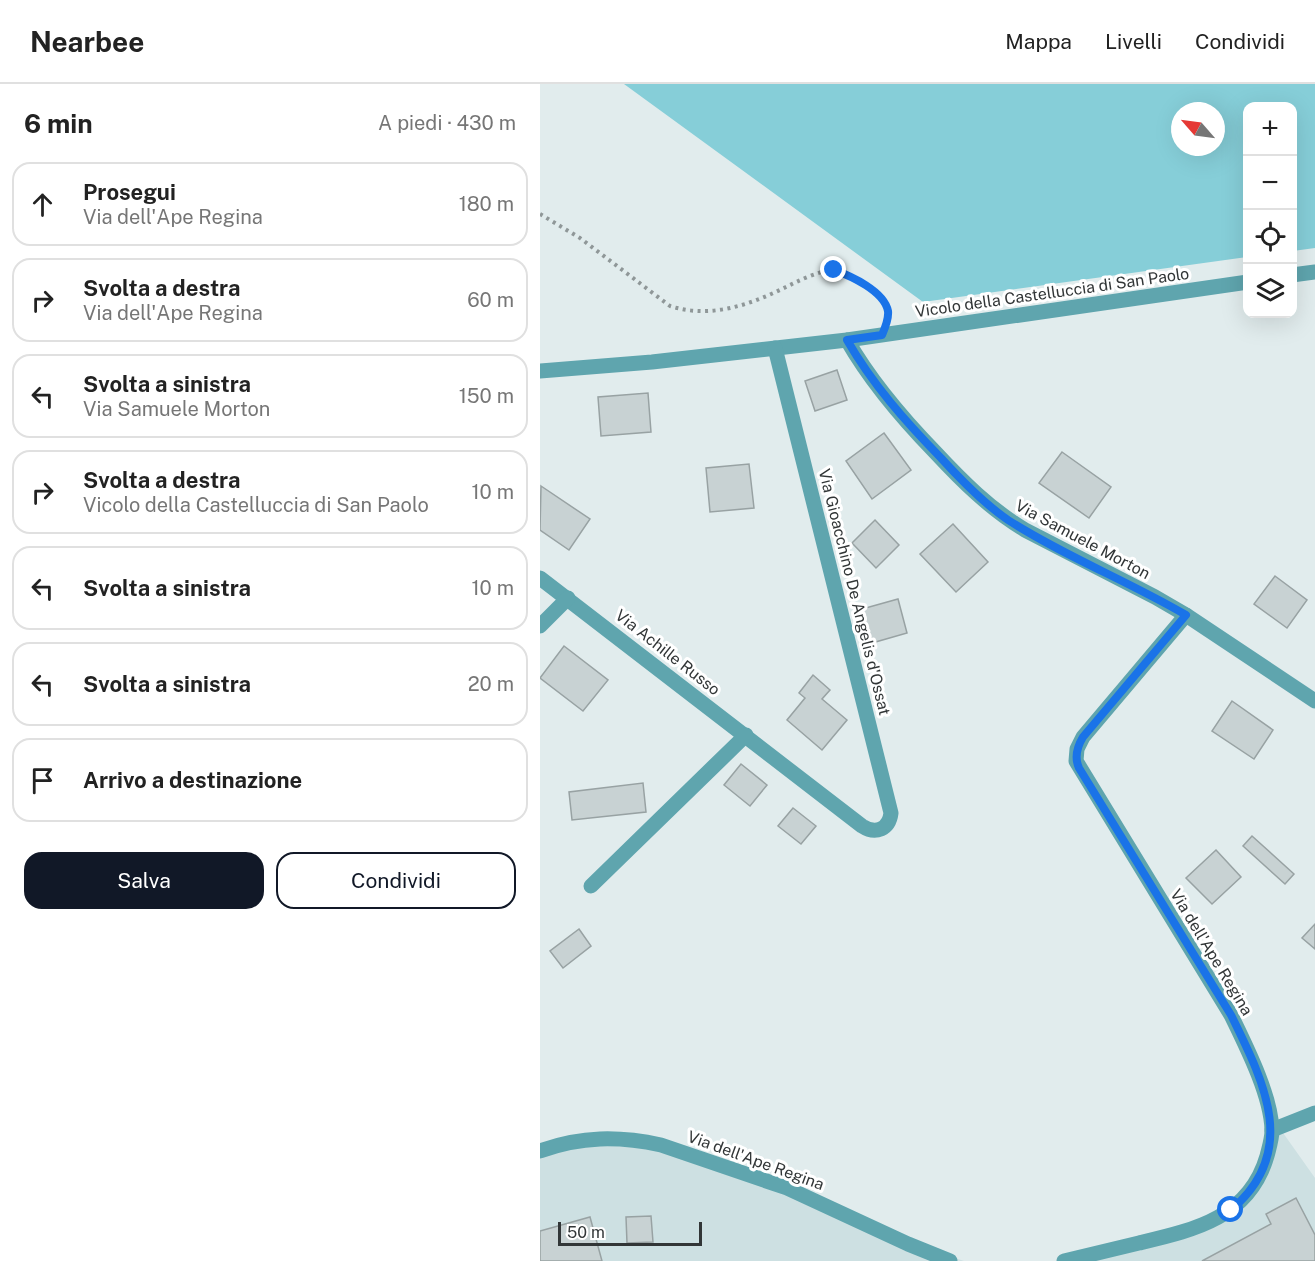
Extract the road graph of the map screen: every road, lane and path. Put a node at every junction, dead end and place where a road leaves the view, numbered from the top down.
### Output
1 (540, 214) edge
2 (1315, 272) edge
3 (1297, 274) edge
4 (1243, 283) edge
5 (882, 335) junction
6 (847, 340) junction
7 (775, 348) junction
8 (540, 371) edge
9 (540, 578) edge
10 (568, 598) junction
11 (1186, 615) junction
12 (540, 626) edge
13 (1315, 701) edge
14 (746, 735) junction
15 (869, 831) joint
16 (591, 886) dead end
17 (1315, 1113) edge
18 (1272, 1130) junction
19 (540, 1151) edge
20 (950, 1261) edge
21 (1064, 1261) edge

1 - 5 path
2 - 3 street
4 - 5 street, Vicolo della Castelluccia di San Paolo
5 - 6 street, Vicolo della Castelluccia di San Paolo
6 - 7 street, Vicolo della Castelluccia di San Paolo
6 - 11 street, Via Samuele Morton
7 - 8 street, Vicolo della Castelluccia di San Paolo
7 - 15 street, Via Gioacchino De Angelis d'Ossat
9 - 10 street, Via Achille Russo
10 - 12 street
10 - 14 street, Via Achille Russo
11 - 13 street, Via Samuele Morton
11 - 18 street, Via dell'Ape Regina
14 - 15 street, Via Achille Russo
14 - 16 street
17 - 18 street
18 - 21 street, Via dell'Ape Regina
19 - 20 street, Via dell'Ape Regina

